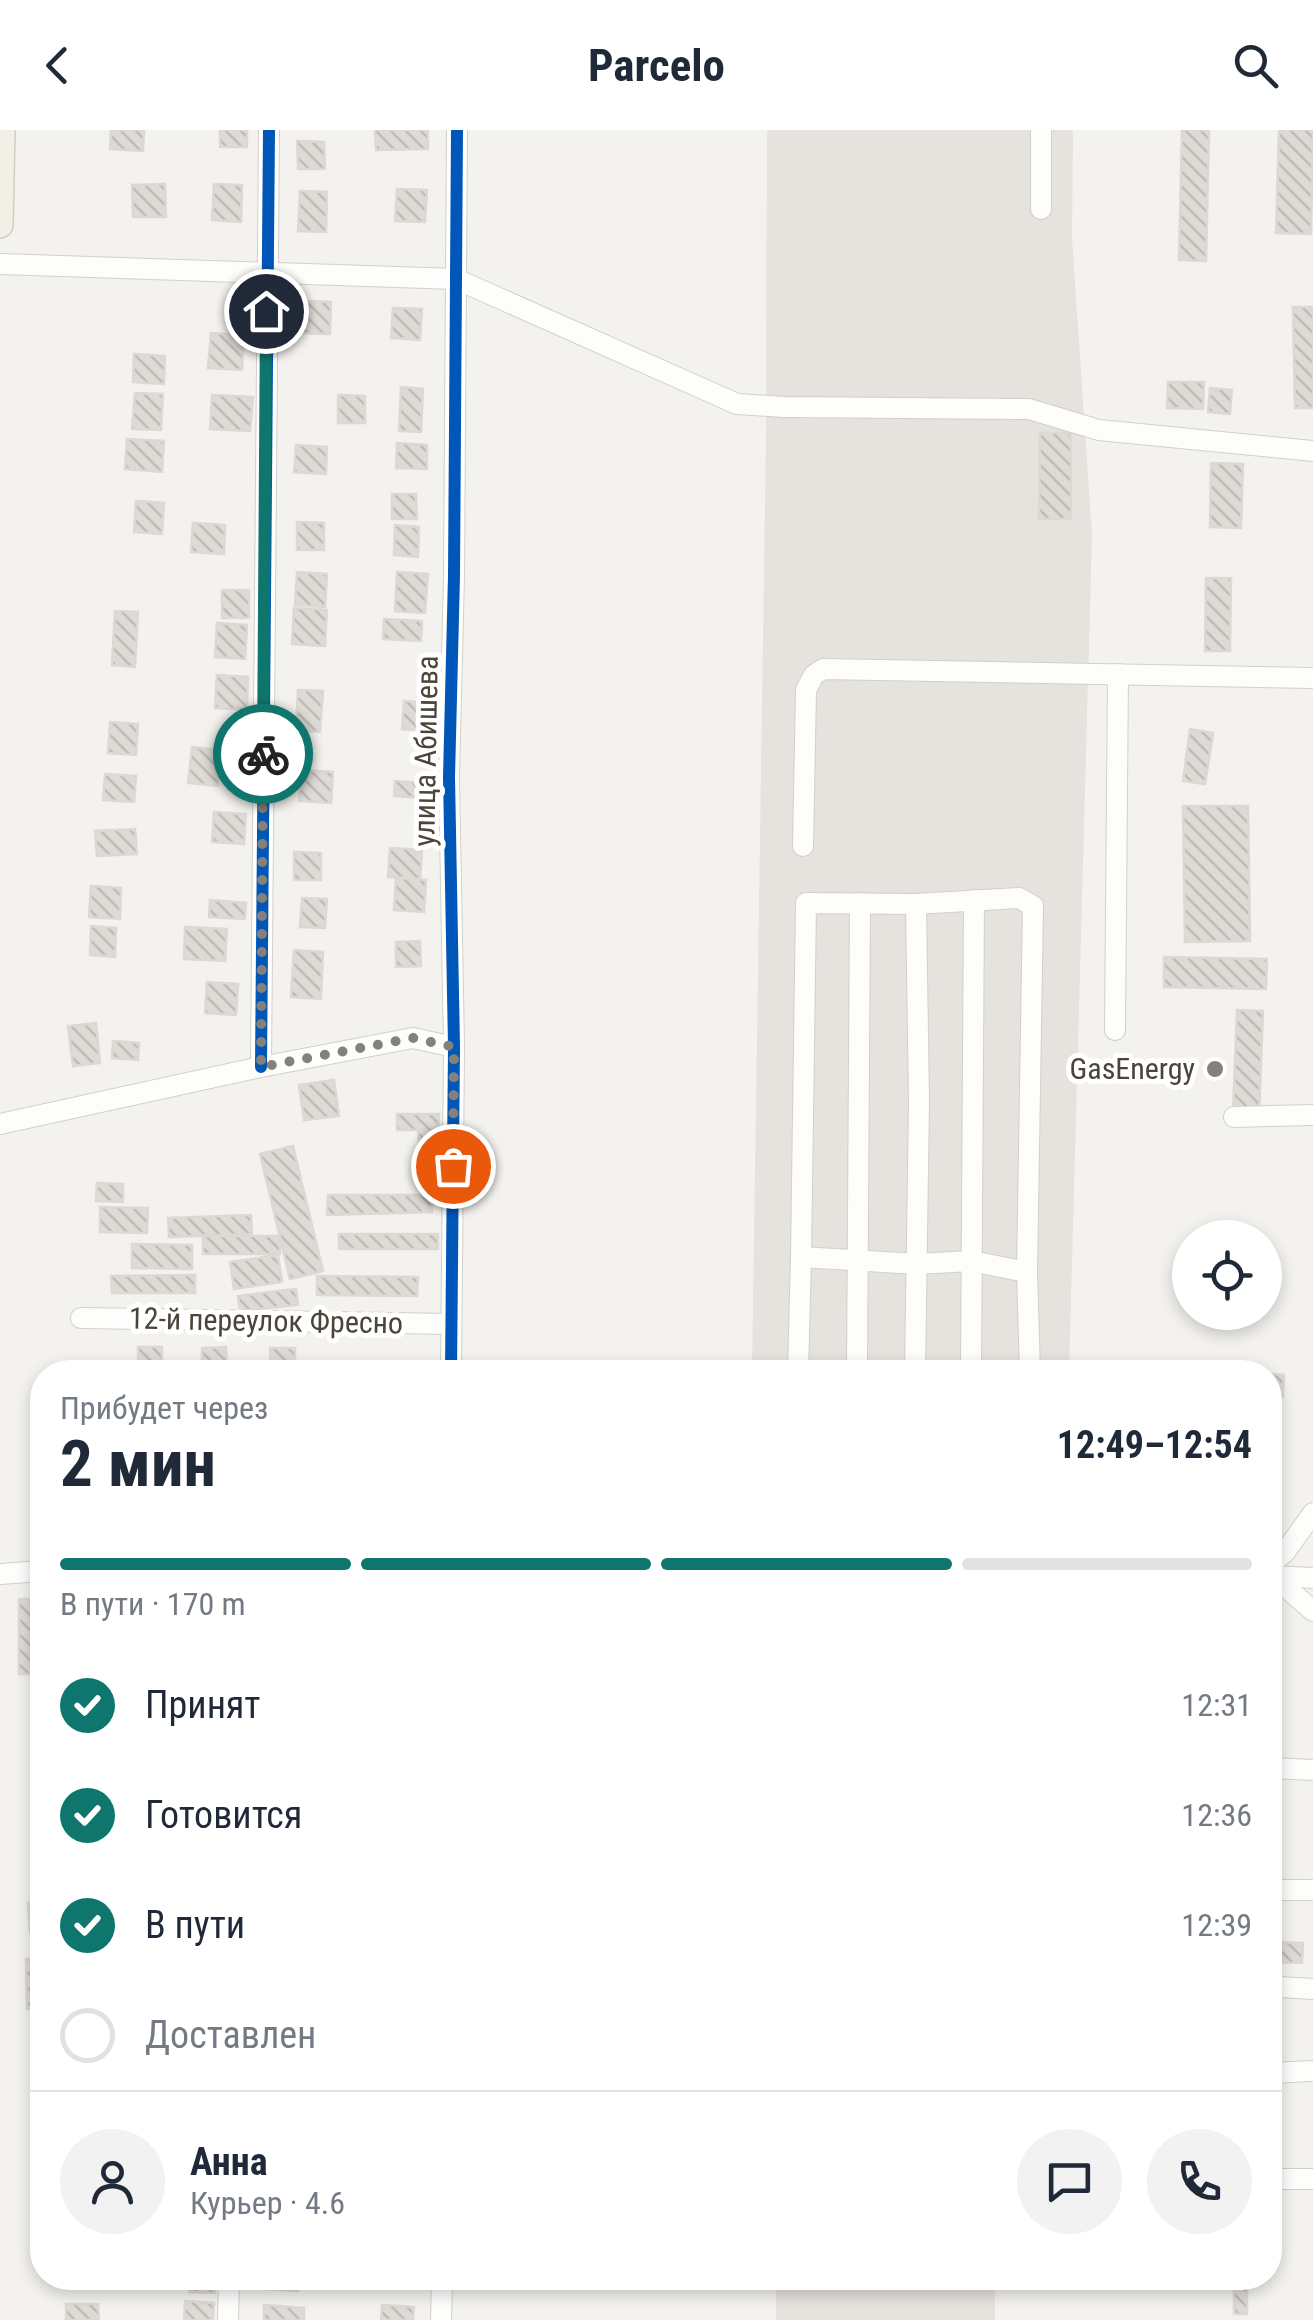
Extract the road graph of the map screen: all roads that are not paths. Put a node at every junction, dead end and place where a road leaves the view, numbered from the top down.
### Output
1 (2, 130) edge
2 (269, 130) edge
3 (457, 130) edge
4 (1041, 130) edge
5 (1041, 209) dead end
6 (0, 225) edge
7 (0, 264) edge
8 (266, 271) junction
9 (456, 279) junction
10 (1313, 451) edge
11 (1118, 674) junction
12 (1313, 678) edge
13 (803, 846) dead end
14 (974, 900) junction
15 (860, 904) junction
16 (916, 904) junction
17 (1115, 1030) dead end
18 (454, 1047) junction
19 (261, 1067) junction
20 (1313, 1115) edge
21 (1234, 1117) dead end
22 (0, 1124) edge
23 (801, 1258) junction
24 (970, 1260) junction
25 (858, 1261) junction
26 (916, 1264) junction
27 (1027, 1272) junction
28 (82, 1318) dead end
29 (452, 1324) junction
30 (451, 1360) edge
31 (798, 1360) edge
32 (858, 1360) edge
33 (914, 1360) edge
34 (971, 1360) edge
35 (1030, 1360) edge
36 (1313, 1513) edge
37 (1282, 1556) edge
38 (30, 1572) edge
39 (0, 1574) edge
40 (1282, 1574) edge
41 (1313, 1578) edge
42 (1282, 1582) edge
43 (1313, 1611) edge
44 (1282, 1769) edge
45 (1313, 1770) edge
46 (1282, 1890) edge
47 (1313, 1890) edge
48 (1282, 1987) edge
49 (1313, 1989) edge
50 (1313, 2072) edge
51 (1282, 2073) edge
52 (1282, 2178) edge
53 (1313, 2179) edge
54 (229, 2290) edge
55 (442, 2290) edge
56 (228, 2320) edge
57 (441, 2320) edge

1 - 6 main road
2 - 8 street
3 - 9 street, улица Абишева
4 - 5 street
7 - 8 street
8 - 9 street
8 - 19 street
9 - 10 street
9 - 18 street, улица Абишева
11 - 12 street
11 - 13 street
11 - 17 street
14 - 16 street
14 - 24 street
14 - 27 street
15 - 16 street
15 - 23 street
15 - 25 street
16 - 26 street
18 - 19 street
18 - 29 street, улица Абишева
19 - 22 street
20 - 21 street
23 - 25 street
23 - 31 street
24 - 26 street
24 - 27 street
24 - 34 street
25 - 26 street
25 - 32 street
26 - 33 street
27 - 35 street
28 - 29 street, 12-й переулок Фресно
29 - 30 street, улица Абишева
36 - 37 street
38 - 39 street
40 - 41 street
42 - 43 street
44 - 45 street
46 - 47 street
48 - 49 street
50 - 51 street
52 - 53 street
54 - 56 street
55 - 57 street

